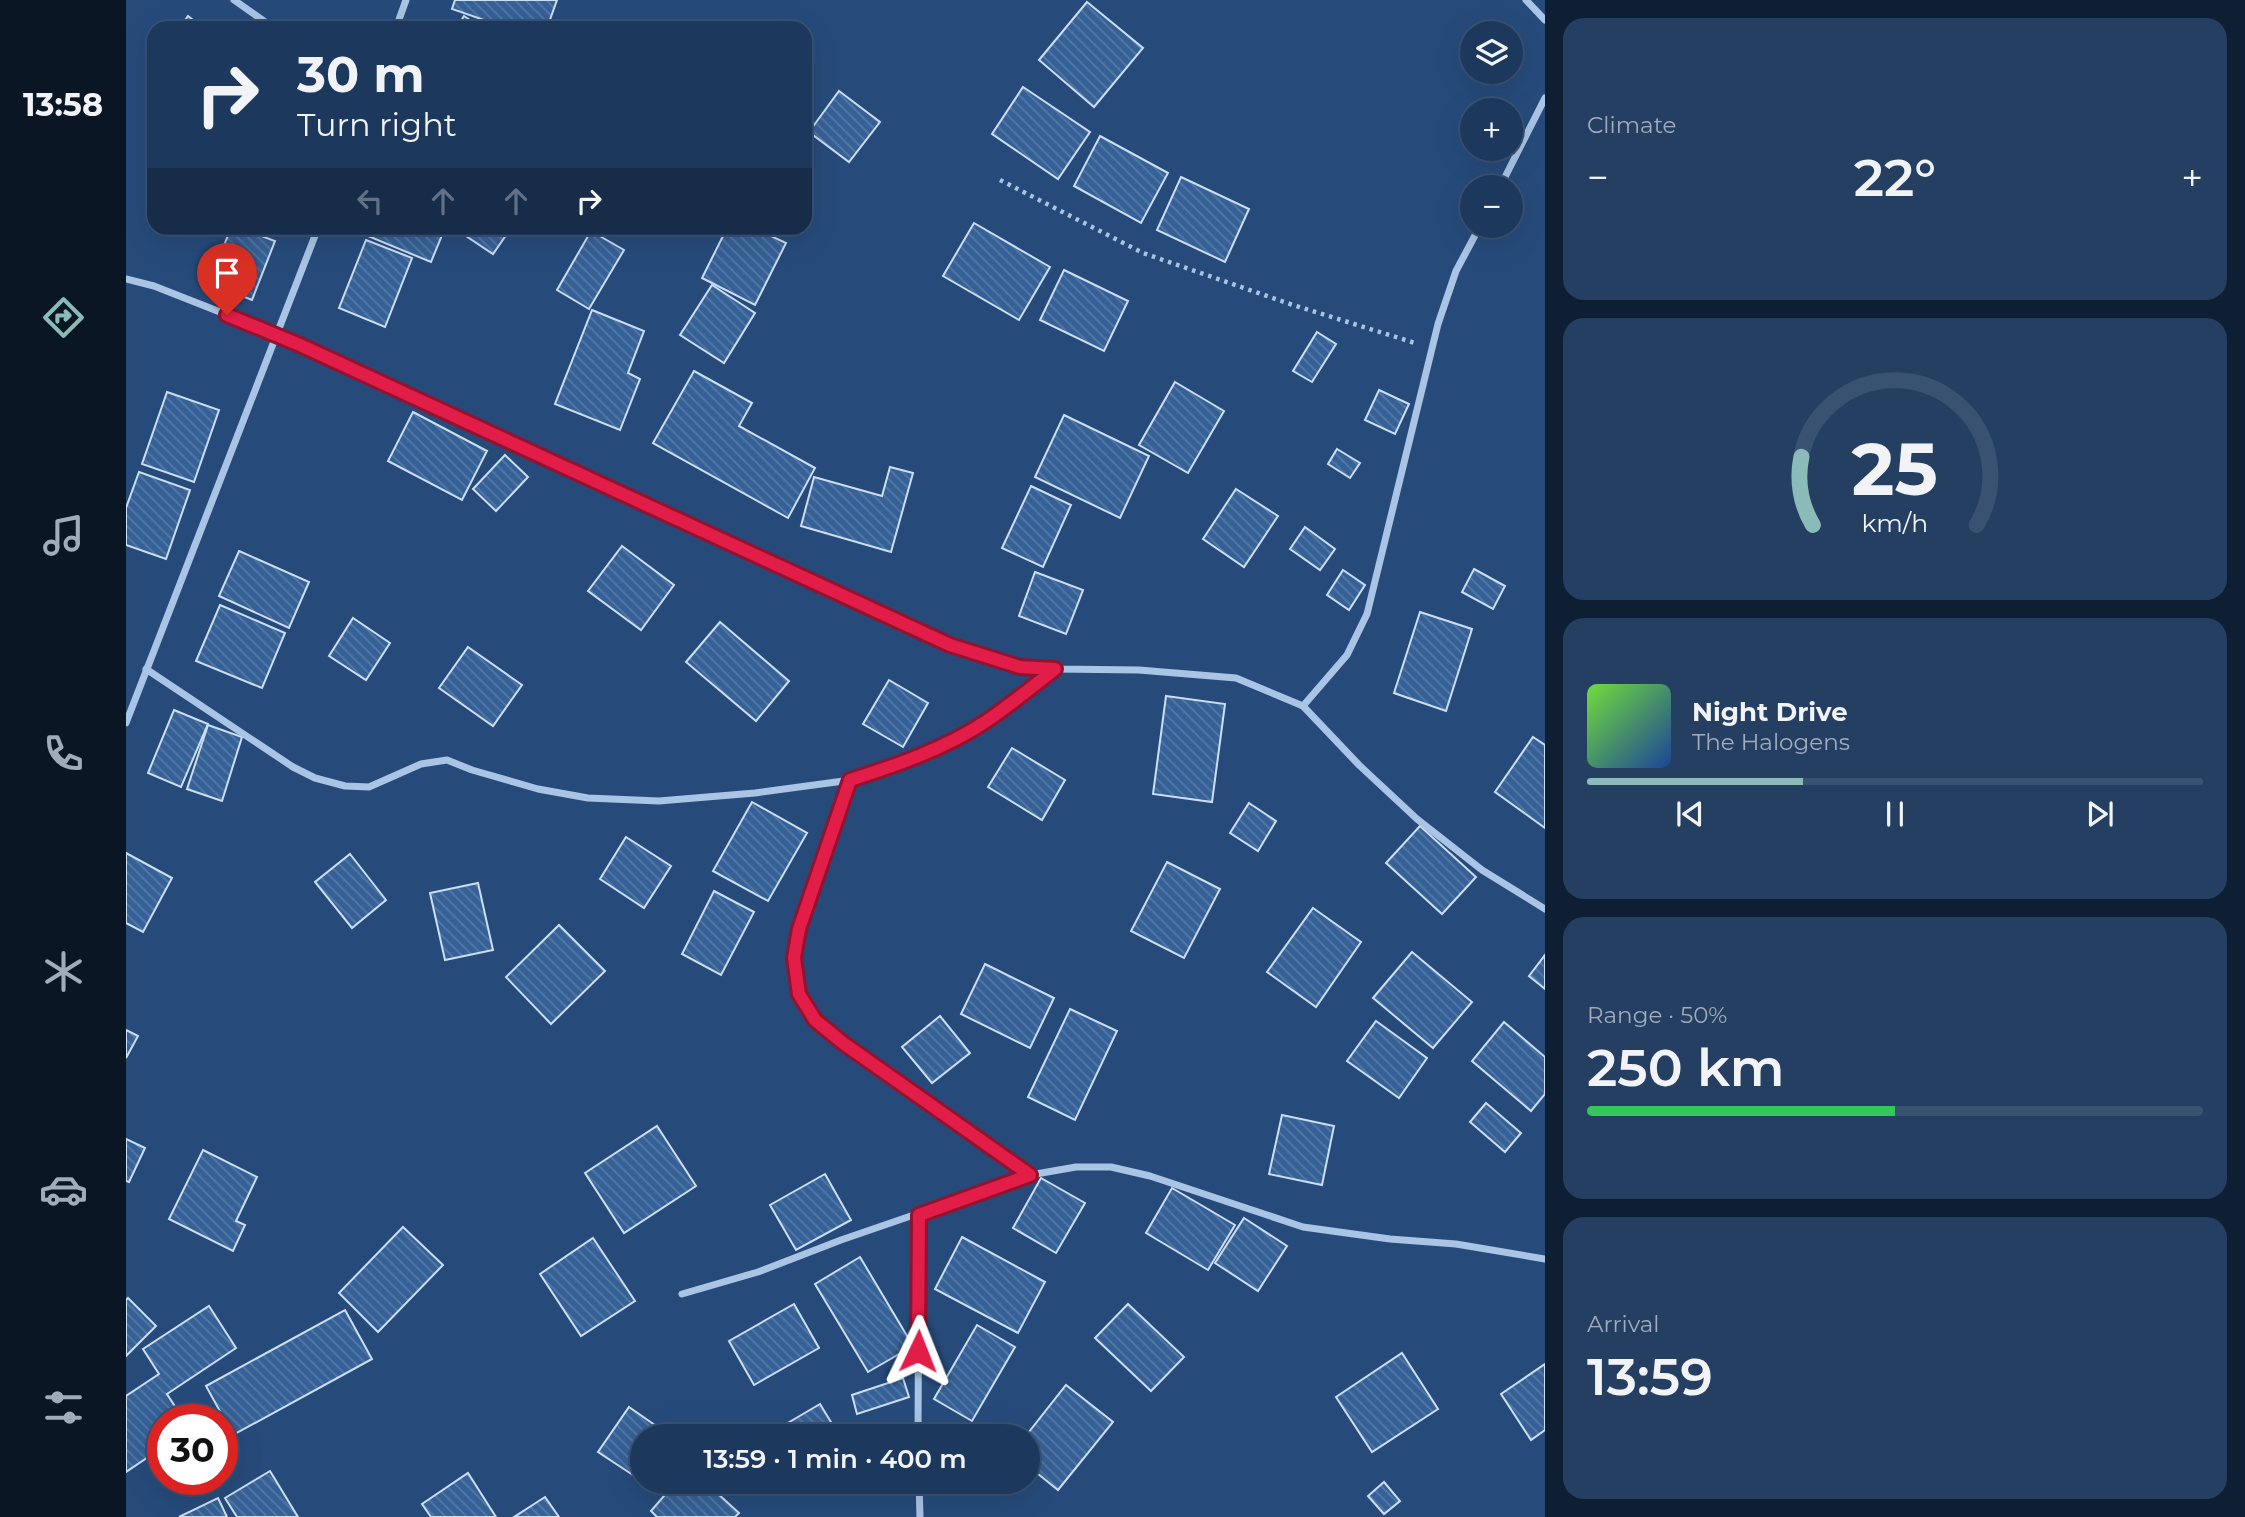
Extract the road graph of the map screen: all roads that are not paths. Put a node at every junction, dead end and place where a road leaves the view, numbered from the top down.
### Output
1 (234, 0) edge
2 (407, 0) edge
3 (1527, 0) edge
4 (1545, 20) edge
5 (264, 21) edge
6 (399, 21) edge
7 (1545, 98) edge
8 (1506, 175) edge
9 (315, 235) edge
10 (1474, 238) edge
11 (126, 279) edge
12 (275, 334) junction
13 (146, 669) junction
14 (1055, 669) junction
15 (1303, 706) junction
16 (126, 723) edge
17 (850, 780) junction
18 (1545, 909) edge
19 (1030, 1175) junction
20 (919, 1215) junction
21 (1545, 1259) edge
22 (682, 1294) dead end
23 (918, 1424) edge
24 (919, 1494) edge
25 (920, 1517) edge

1 - 5 street
2 - 6 street
3 - 4 street
7 - 8 street
9 - 12 street
10 - 15 street
11 - 12 street
12 - 13 street
12 - 14 street
13 - 16 street
13 - 17 street
14 - 15 street
14 - 17 street
15 - 18 street
17 - 19 street
19 - 20 street
19 - 21 street
20 - 22 street
20 - 23 street
24 - 25 street

